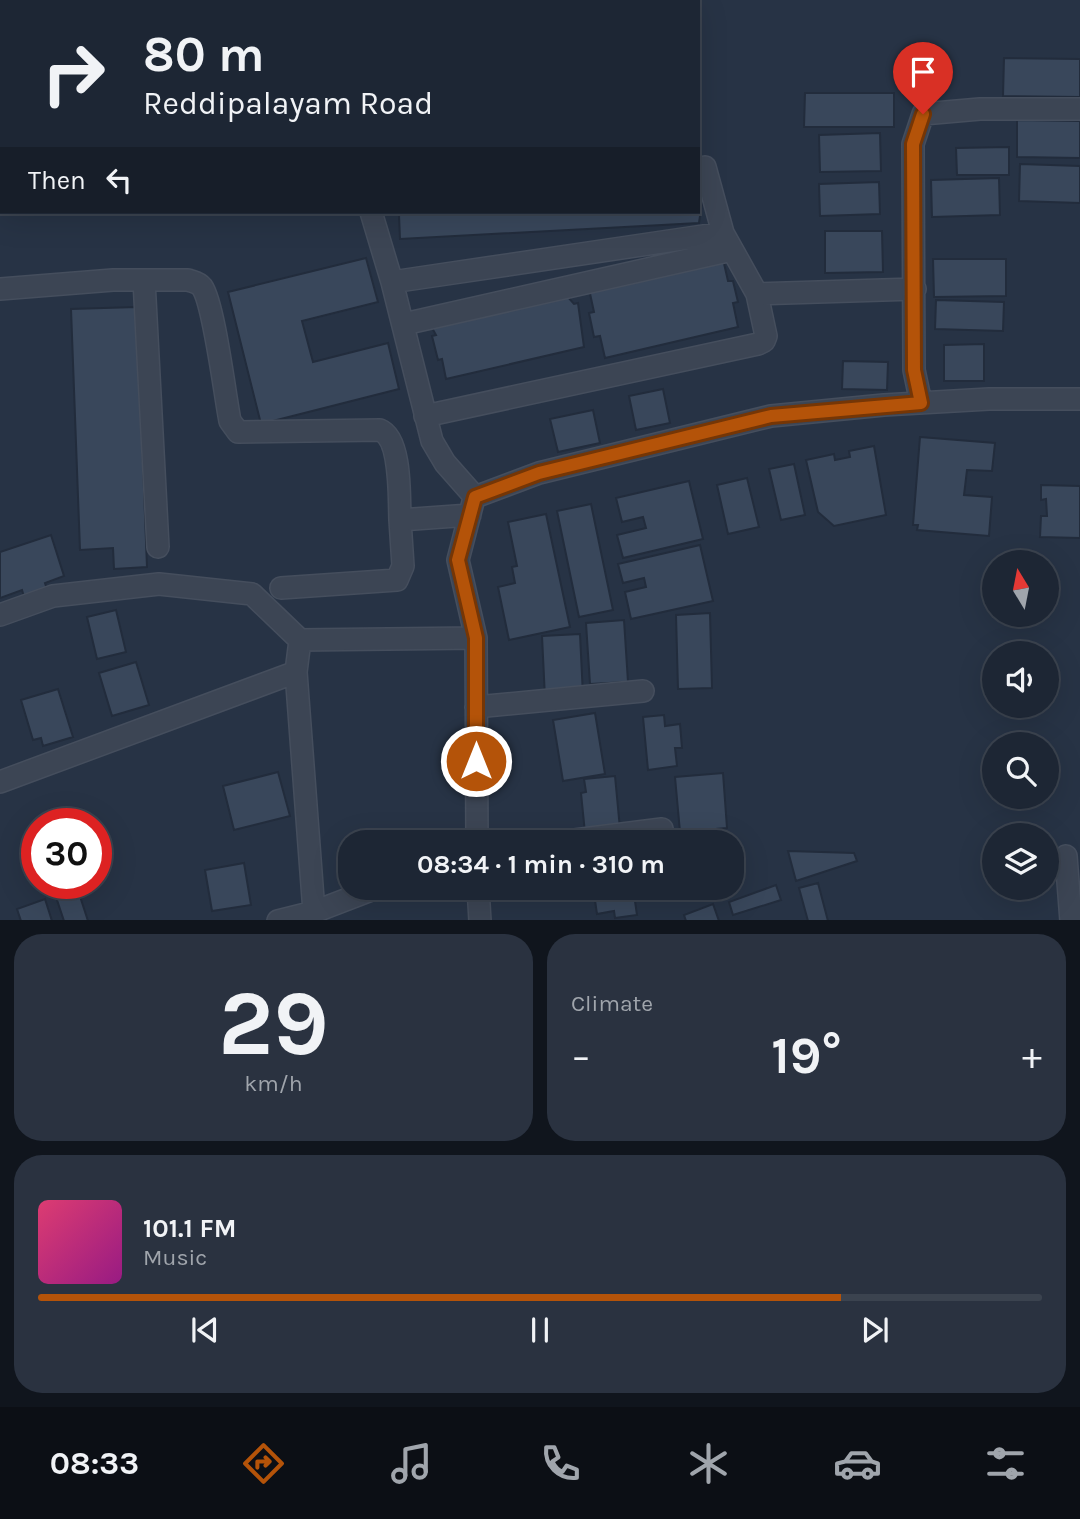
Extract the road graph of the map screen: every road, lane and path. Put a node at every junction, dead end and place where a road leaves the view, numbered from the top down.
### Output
1 (1080, 109) edge
2 (705, 167) dead end
3 (372, 214) edge
4 (727, 241) junction
5 (144, 280) junction
6 (392, 282) junction
7 (0, 289) edge
8 (915, 289) junction
9 (757, 294) junction
10 (404, 324) junction
11 (1080, 399) edge
12 (921, 403) junction
13 (425, 416) junction
14 (472, 506) junction
15 (400, 520) junction
16 (158, 547) dead end
17 (281, 588) dead end
18 (0, 615) edge
19 (476, 638) junction
20 (300, 640) junction
21 (296, 672) junction
22 (643, 691) dead end
23 (476, 707) junction
24 (0, 782) edge
25 (662, 829) dead end
26 (477, 830) edge
27 (654, 830) edge
28 (1066, 856) dead end
29 (345, 900) edge
30 (479, 900) edge
31 (314, 912) junction
32 (278, 920) edge
33 (480, 920) edge
34 (1071, 920) edge

1 - 8 street
2 - 4 street
3 - 6 street
4 - 6 street
4 - 9 street
4 - 10 street
5 - 7 street
5 - 15 street
5 - 16 street
6 - 10 street
8 - 9 street
8 - 12 street
9 - 13 street
10 - 13 street
11 - 12 street
12 - 14 street
13 - 14 street
14 - 15 street
14 - 19 street
15 - 17 street
18 - 20 street
19 - 20 street
19 - 23 street
20 - 21 street
21 - 24 street
21 - 31 street
22 - 23 street
23 - 26 street
25 - 27 street
28 - 34 street
29 - 31 street
30 - 33 street
31 - 32 street

